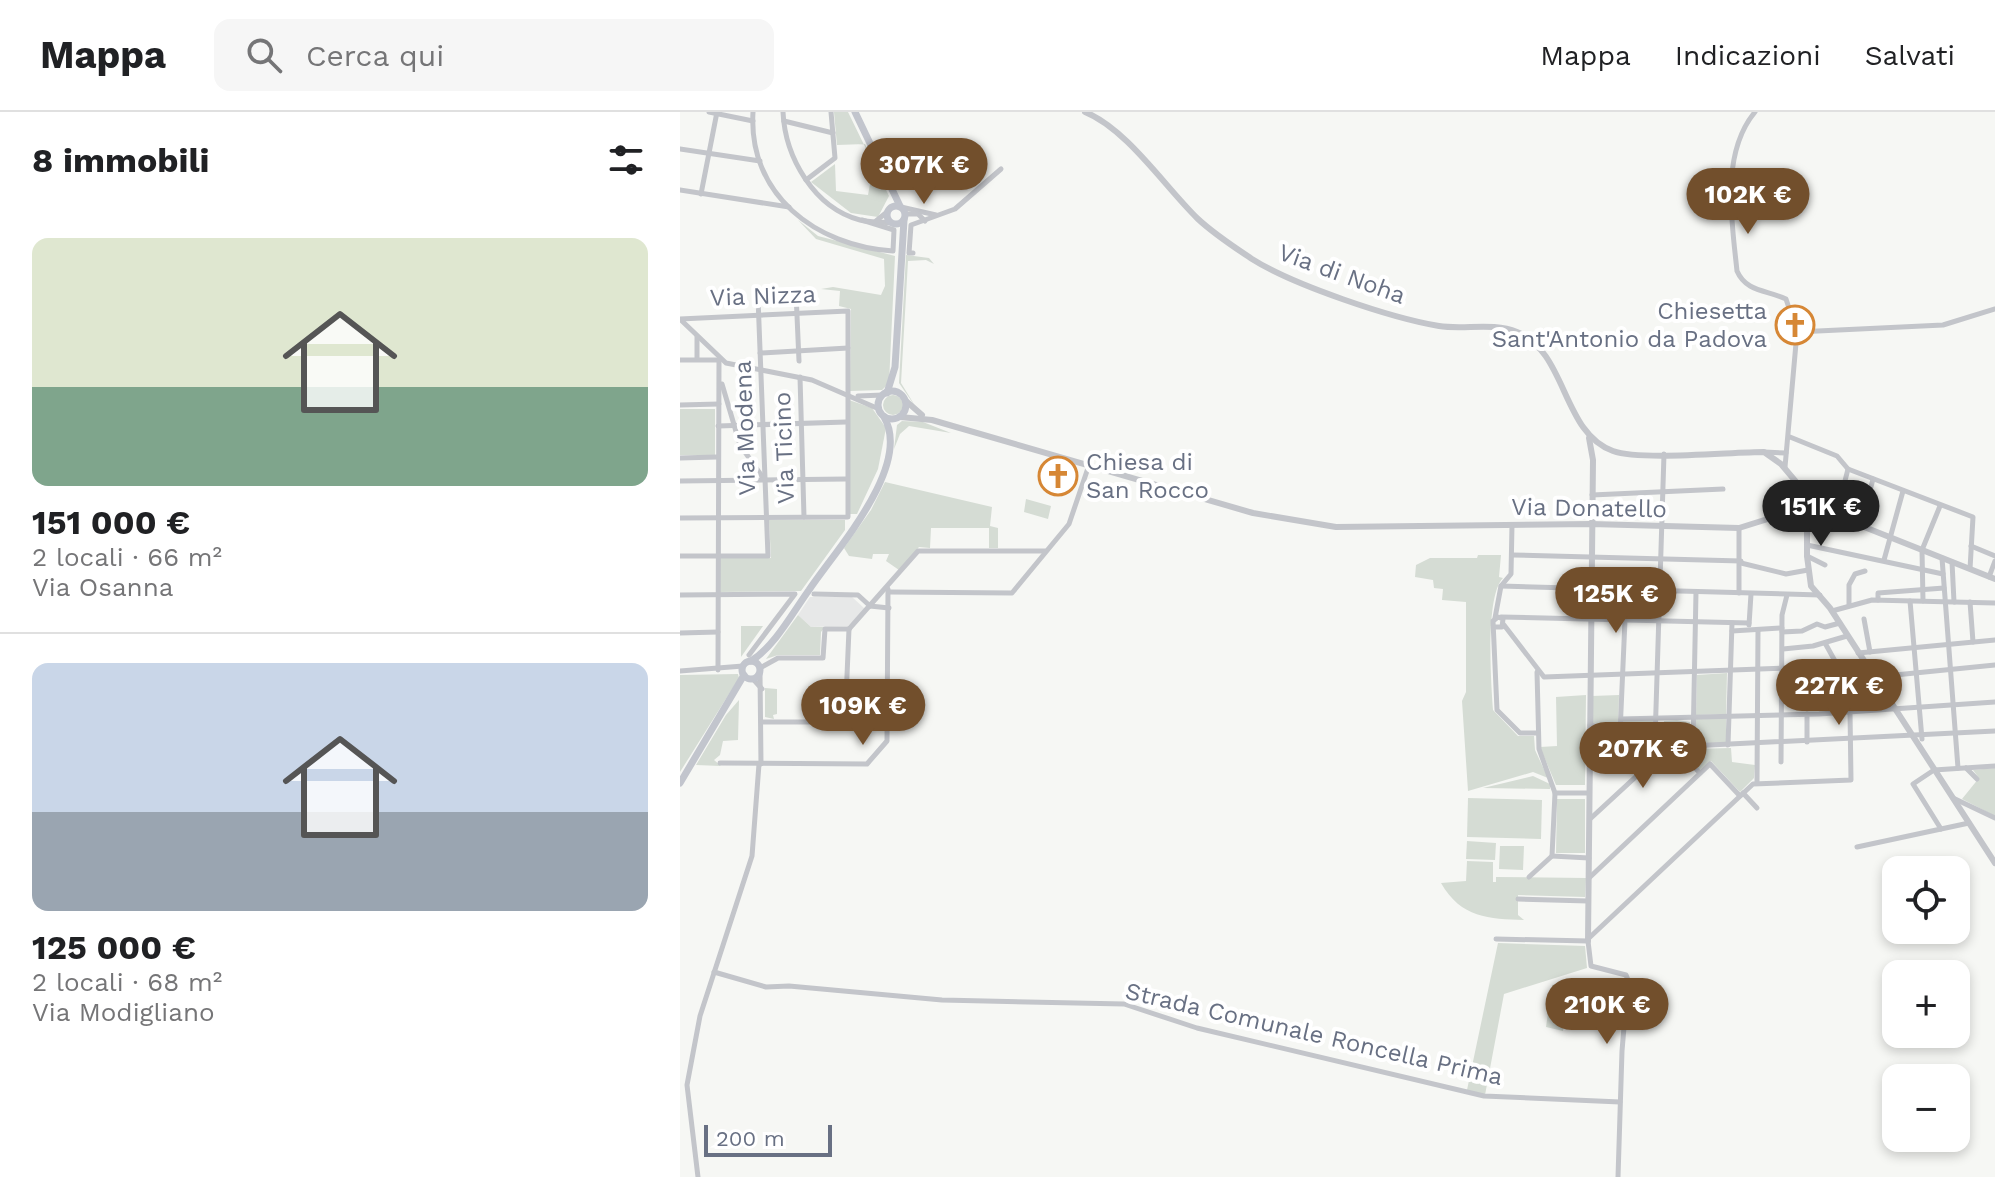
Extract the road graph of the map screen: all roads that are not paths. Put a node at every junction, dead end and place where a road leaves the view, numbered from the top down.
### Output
1 (709, 112) edge
2 (753, 112) edge
3 (783, 112) edge
4 (831, 112) edge
5 (855, 112) edge
6 (1085, 112) edge
7 (1755, 112) edge
8 (717, 113) edge
9 (753, 121) junction
10 (784, 121) junction
11 (833, 133) junction
12 (680, 149) edge
13 (710, 154) junction
14 (760, 161) junction
15 (1001, 169) dead end
16 (806, 180) junction
17 (891, 187) junction
18 (680, 190) edge
19 (701, 194) junction
20 (789, 207) junction
21 (888, 210) junction
22 (941, 215) junction
23 (900, 216) junction
24 (862, 220) junction
25 (875, 221) junction
26 (925, 221) junction
27 (913, 253) dead end
28 (796, 293) dead end
29 (758, 298) dead end
30 (1995, 309) edge
31 (797, 313) junction
32 (758, 315) junction
33 (680, 319) edge
34 (1797, 332) junction
35 (697, 336) junction
36 (848, 348) junction
37 (799, 351) junction
38 (760, 353) junction
39 (697, 359) junction
40 (680, 360) edge
41 (719, 360) junction
42 (799, 361) dead end
43 (895, 367) junction
44 (761, 370) junction
45 (800, 377) junction
46 (721, 381) junction
47 (885, 394) junction
48 (900, 394) junction
49 (850, 395) junction
50 (906, 401) junction
51 (719, 404) junction
52 (680, 405) edge
53 (882, 413) junction
54 (898, 418) junction
55 (932, 420) junction
56 (846, 422) junction
57 (802, 423) junction
58 (763, 425) junction
59 (718, 426) junction
60 (734, 426) junction
61 (1589, 434) junction
62 (1790, 437) junction
63 (889, 443) junction
64 (1604, 447) junction
65 (1764, 452) junction
66 (1664, 453) junction
67 (1786, 453) junction
68 (717, 457) junction
69 (680, 458) edge
70 (1593, 460) junction
71 (1089, 465) junction
72 (1785, 468) junction
73 (1848, 469) junction
74 (803, 479) junction
75 (846, 479) junction
76 (1873, 479) junction
77 (718, 480) junction
78 (765, 480) junction
79 (680, 481) edge
80 (1723, 489) dead end
81 (1903, 491) junction
82 (1662, 492) junction
83 (1592, 495) junction
84 (1940, 506) junction
85 (1809, 508) junction
86 (804, 517) junction
87 (1836, 517) junction
88 (680, 518) edge
89 (717, 518) junction
90 (767, 518) junction
91 (1591, 524) junction
92 (1512, 525) junction
93 (1861, 526) junction
94 (1661, 527) junction
95 (1739, 528) junction
96 (1890, 537) junction
97 (1806, 545) junction
98 (1971, 546) junction
99 (1922, 550) junction
100 (1046, 551) junction
101 (1512, 555) junction
102 (680, 556) edge
103 (717, 556) junction
104 (1807, 556) junction
105 (1591, 557) junction
106 (1942, 558) junction
107 (1995, 558) edge
108 (1660, 559) junction
109 (1884, 560) junction
110 (1741, 562) junction
111 (1952, 562) junction
112 (1825, 565) dead end
113 (1970, 569) junction
114 (1808, 570) junction
115 (1922, 570) junction
116 (1865, 571) dead end
117 (902, 573) junction
118 (1943, 574) junction
119 (1992, 578) edge
120 (1501, 586) junction
121 (1944, 588) junction
122 (1590, 589) junction
123 (1922, 589) junction
124 (889, 591) junction
125 (1659, 591) junction
126 (901, 592) junction
127 (1696, 592) junction
128 (1739, 593) junction
129 (814, 594) dead end
130 (1751, 594) junction
131 (680, 595) edge
132 (718, 595) junction
133 (1787, 595) junction
134 (1821, 595) junction
135 (1878, 600) junction
136 (1910, 601) junction
137 (1923, 601) junction
138 (1944, 602) junction
139 (1954, 602) junction
140 (1970, 602) junction
141 (1995, 603) edge
142 (1849, 604) junction
143 (870, 606) junction
144 (889, 608) junction
145 (1832, 611) junction
146 (1498, 618) junction
147 (1590, 619) junction
148 (1864, 619) dead end
149 (1625, 620) junction
150 (1659, 621) junction
151 (1695, 622) junction
152 (1732, 623) junction
153 (1749, 623) junction
154 (1840, 623) junction
155 (1504, 625) junction
156 (1495, 627) junction
157 (849, 629) junction
158 (1758, 630) junction
159 (1782, 630) junction
160 (1732, 631) junction
161 (1749, 631) junction
162 (718, 632) junction
163 (680, 633) edge
164 (1847, 636) junction
165 (1995, 640) edge
166 (1973, 642) junction
167 (1825, 643) junction
168 (1949, 644) junction
169 (1914, 647) junction
170 (1783, 649) junction
171 (1870, 652) junction
172 (1858, 653) junction
173 (756, 665) junction
174 (1995, 665) edge
175 (1838, 666) junction
176 (1782, 668) junction
177 (1758, 669) junction
178 (1951, 669) junction
179 (718, 670) junction
180 (680, 671) edge
181 (1537, 671) junction
182 (1729, 671) junction
183 (1694, 672) junction
184 (1917, 672) junction
185 (1655, 674) junction
186 (747, 675) junction
187 (1622, 675) junction
188 (1590, 677) junction
189 (1874, 678) junction
190 (1880, 687) junction
191 (1850, 688) junction
192 (762, 690) junction
193 (1782, 691) junction
194 (1995, 702) edge
195 (1955, 706) junction
196 (1920, 708) junction
197 (1895, 710) junction
198 (1850, 712) junction
199 (1757, 714) junction
200 (1782, 714) junction
201 (1807, 714) junction
202 (1728, 716) junction
203 (1693, 717) junction
204 (1655, 718) junction
205 (1621, 719) junction
206 (762, 722) junction
207 (1590, 725) junction
208 (1995, 731) edge
209 (1537, 733) junction
210 (1620, 733) junction
211 (1957, 734) junction
212 (1913, 737) junction
213 (1923, 737) junction
214 (1655, 740) junction
215 (1850, 740) junction
216 (1669, 742) junction
217 (1807, 742) junction
218 (1781, 743) junction
219 (1757, 744) junction
220 (1682, 745) junction
221 (1693, 745) junction
222 (1728, 745) junction
223 (1921, 749) junction
224 (1781, 762) dead end
225 (720, 763) dead end
226 (760, 764) junction
227 (1995, 766) edge
228 (1962, 768) junction
229 (1934, 770) junction
230 (1700, 773) junction
231 (1977, 779) dead end
232 (680, 783) edge
233 (1757, 783) junction
234 (1555, 793) junction
235 (1589, 793) junction
236 (1742, 794) junction
237 (1953, 798) junction
238 (1757, 808) dead end
239 (1995, 818) edge
240 (1589, 820) junction
241 (1969, 823) junction
242 (1941, 829) junction
243 (1857, 847) dead end
244 (1552, 856) junction
245 (1589, 858) junction
246 (1995, 863) edge
247 (1529, 877) dead end
248 (1588, 878) junction
249 (1518, 899) dead end
250 (1588, 901) junction
251 (1496, 939) dead end
252 (1588, 940) junction
253 (714, 972) junction
254 (684, 1084) edge
255 (1620, 1102) junction
256 (698, 1177) edge
257 (1618, 1177) edge

1 - 8 street
2 - 9 street
3 - 10 street
4 - 11 street
5 - 17 main road
6 - 61 street, Via di Noha
7 - 34 street
8 - 9 street
8 - 13 street
9 - 14 street
10 - 11 street
10 - 16 street
11 - 16 street
12 - 13 street
13 - 14 street
13 - 19 street
14 - 20 street
15 - 22 street
16 - 24 street
17 - 21 main road
17 - 23 main road
18 - 19 street
19 - 20 street
20 - 24 street
21 - 23 main road
21 - 23 main road
21 - 25 street
22 - 23 street
22 - 26 street
23 - 25 street
23 - 26 street
23 - 43 main road
24 - 25 street
26 - 27 street
28 - 31 street
29 - 32 street, Via Modena
30 - 34 street
31 - 32 street, Via Nizza
31 - 36 street, Via Nizza
31 - 37 street
32 - 33 street, Via Nizza
32 - 38 street, Via Modena
33 - 35 street
34 - 62 street
35 - 39 street
35 - 41 street
36 - 37 street
36 - 49 street
37 - 38 street
37 - 42 street
38 - 44 street, Via Modena
39 - 40 street
39 - 41 street
41 - 44 street
41 - 46 street
43 - 47 main road
43 - 48 main road
44 - 45 street
44 - 58 street, Via Modena
45 - 49 street
45 - 57 street, Via Ticino
46 - 51 street
46 - 60 street
47 - 48 main road
47 - 49 street
47 - 53 main road
48 - 50 main road
49 - 53 street
49 - 56 street
50 - 54 main road
50 - 55 street
51 - 52 street
51 - 59 street
53 - 54 main road
53 - 63 main road
54 - 55 street
54 - 63 main road
55 - 71 street, Via Donatello
56 - 57 street
56 - 75 street
57 - 58 street
57 - 74 street, Via Ticino
58 - 60 street
58 - 78 street, Via Modena
59 - 60 street
59 - 68 street
60 - 78 street
61 - 64 street
61 - 70 street
62 - 67 street
62 - 73 street
63 - 173 main road
64 - 66 street
64 - 70 street
65 - 66 street
65 - 67 street
65 - 72 street
66 - 82 street
67 - 72 street
68 - 69 street
68 - 77 street
70 - 83 street
71 - 92 street, Via Donatello
71 - 100 street
72 - 85 street
73 - 76 street
73 - 87 street
74 - 75 street
74 - 78 street
74 - 86 street, Via Ticino
75 - 86 street
76 - 81 street
76 - 93 street
77 - 78 street
77 - 79 street
77 - 89 street
78 - 90 street, Via Modena
80 - 82 street
81 - 84 street
81 - 96 street
82 - 83 street
82 - 94 street
83 - 91 street
84 - 98 street
84 - 99 street
85 - 87 street
85 - 95 street, Via Donatello
85 - 97 street
86 - 90 street
87 - 93 street
88 - 89 street
89 - 90 street
89 - 103 street
90 - 103 street, Via Modena
91 - 92 street, Via Donatello
91 - 94 street, Via Donatello
91 - 105 street
92 - 101 street
93 - 96 street
94 - 95 street, Via Donatello
94 - 108 street
95 - 110 street
96 - 99 street
96 - 109 street
97 - 104 street
97 - 109 street
98 - 107 street
98 - 113 street
99 - 106 street
99 - 115 street
100 - 117 street
100 - 126 street
101 - 105 street
101 - 120 street
102 - 103 street
103 - 132 street
104 - 112 street
104 - 114 street
105 - 108 street
105 - 122 street
106 - 111 street
106 - 118 street
107 - 119 street
108 - 110 street
108 - 125 street
109 - 115 street
110 - 114 street
110 - 128 street
111 - 113 street
111 - 139 street
113 - 119 street
114 - 134 street
115 - 118 street
115 - 123 street
116 - 142 street
117 - 124 street
117 - 126 street
118 - 121 street
120 - 122 street
120 - 146 street
121 - 123 street
121 - 138 street
122 - 125 street
122 - 147 street
123 - 135 street
123 - 137 street
124 - 126 street
124 - 143 street
124 - 144 street
125 - 127 street
125 - 150 street
127 - 128 street
127 - 151 street
128 - 130 street
129 - 143 street
130 - 133 street
130 - 153 street
131 - 132 street
132 - 162 street
132 - 173 street
133 - 134 street
133 - 159 street
134 - 145 street
135 - 136 street
135 - 142 street
136 - 137 street
136 - 169 street
137 - 138 street
138 - 139 street
138 - 168 street
139 - 140 street
140 - 141 street
140 - 166 street
142 - 145 street
143 - 144 street
143 - 157 street
144 - 226 street
145 - 154 street
146 - 147 street
146 - 155 street
146 - 156 street
147 - 149 street
147 - 188 street
148 - 171 street
149 - 150 street
149 - 187 street
150 - 151 street
150 - 185 street
151 - 152 street
151 - 183 street
152 - 153 street
152 - 160 street
153 - 161 street
154 - 159 street
154 - 164 street
155 - 156 street
155 - 181 street
156 - 209 street
157 - 173 street
157 - 206 street
158 - 159 street
158 - 161 street
158 - 177 street
159 - 170 street
160 - 161 street
160 - 182 street
162 - 163 street
162 - 179 street
164 - 167 street
164 - 172 street
165 - 166 street
166 - 168 street
167 - 170 street
167 - 175 street
168 - 169 street
168 - 178 street
169 - 171 street
169 - 184 street
170 - 176 street
171 - 172 street
172 - 189 street
173 - 186 main road
173 - 186 main road
173 - 192 street
174 - 178 street
175 - 176 street
175 - 191 street
176 - 177 street
176 - 193 street
177 - 182 street
177 - 199 street
178 - 184 street
178 - 195 street
179 - 180 street
179 - 186 street
181 - 188 street
181 - 209 street
182 - 183 street
182 - 202 street
183 - 185 street
183 - 203 street
184 - 189 street
184 - 196 street
185 - 187 street
185 - 204 street
186 - 192 street
186 - 232 main road
187 - 188 street
187 - 205 street
188 - 207 street
189 - 190 street
190 - 191 street
190 - 197 street
191 - 193 street
192 - 206 street
193 - 200 street
194 - 195 street
195 - 196 street
195 - 211 street
196 - 197 street
196 - 213 street
197 - 198 street
197 - 212 street
198 - 201 street
198 - 215 street
199 - 200 street
199 - 202 street
199 - 219 street
200 - 201 street
200 - 218 street
201 - 217 street
202 - 203 street
202 - 222 street
203 - 204 street
203 - 221 street
204 - 205 street
204 - 214 street
205 - 210 street
206 - 226 street
207 - 210 street
207 - 235 street
208 - 211 street
209 - 234 street
210 - 214 street
211 - 213 street
211 - 228 street
212 - 213 street
212 - 215 street
212 - 223 street
213 - 223 street
214 - 216 street
215 - 217 street
215 - 233 street
216 - 220 street
216 - 240 street
217 - 218 street
218 - 219 street
218 - 224 street
219 - 222 street
219 - 233 street
220 - 221 street
220 - 230 street
221 - 222 street
223 - 229 street
225 - 226 street
226 - 253 street
227 - 228 street
228 - 229 street
228 - 231 street
229 - 237 street
229 - 242 street
230 - 236 street
230 - 248 street
233 - 236 street
234 - 235 street
234 - 244 street
235 - 240 street
236 - 238 street
236 - 252 street
237 - 239 street
237 - 241 street
240 - 245 street
241 - 242 street
241 - 246 street
242 - 243 street
244 - 245 street
244 - 247 street
245 - 248 street
248 - 250 street
249 - 250 street
250 - 252 street
251 - 252 street
252 - 255 street
253 - 254 street
253 - 255 street, Strada Comunale Roncella Prima
254 - 256 street
255 - 257 street

